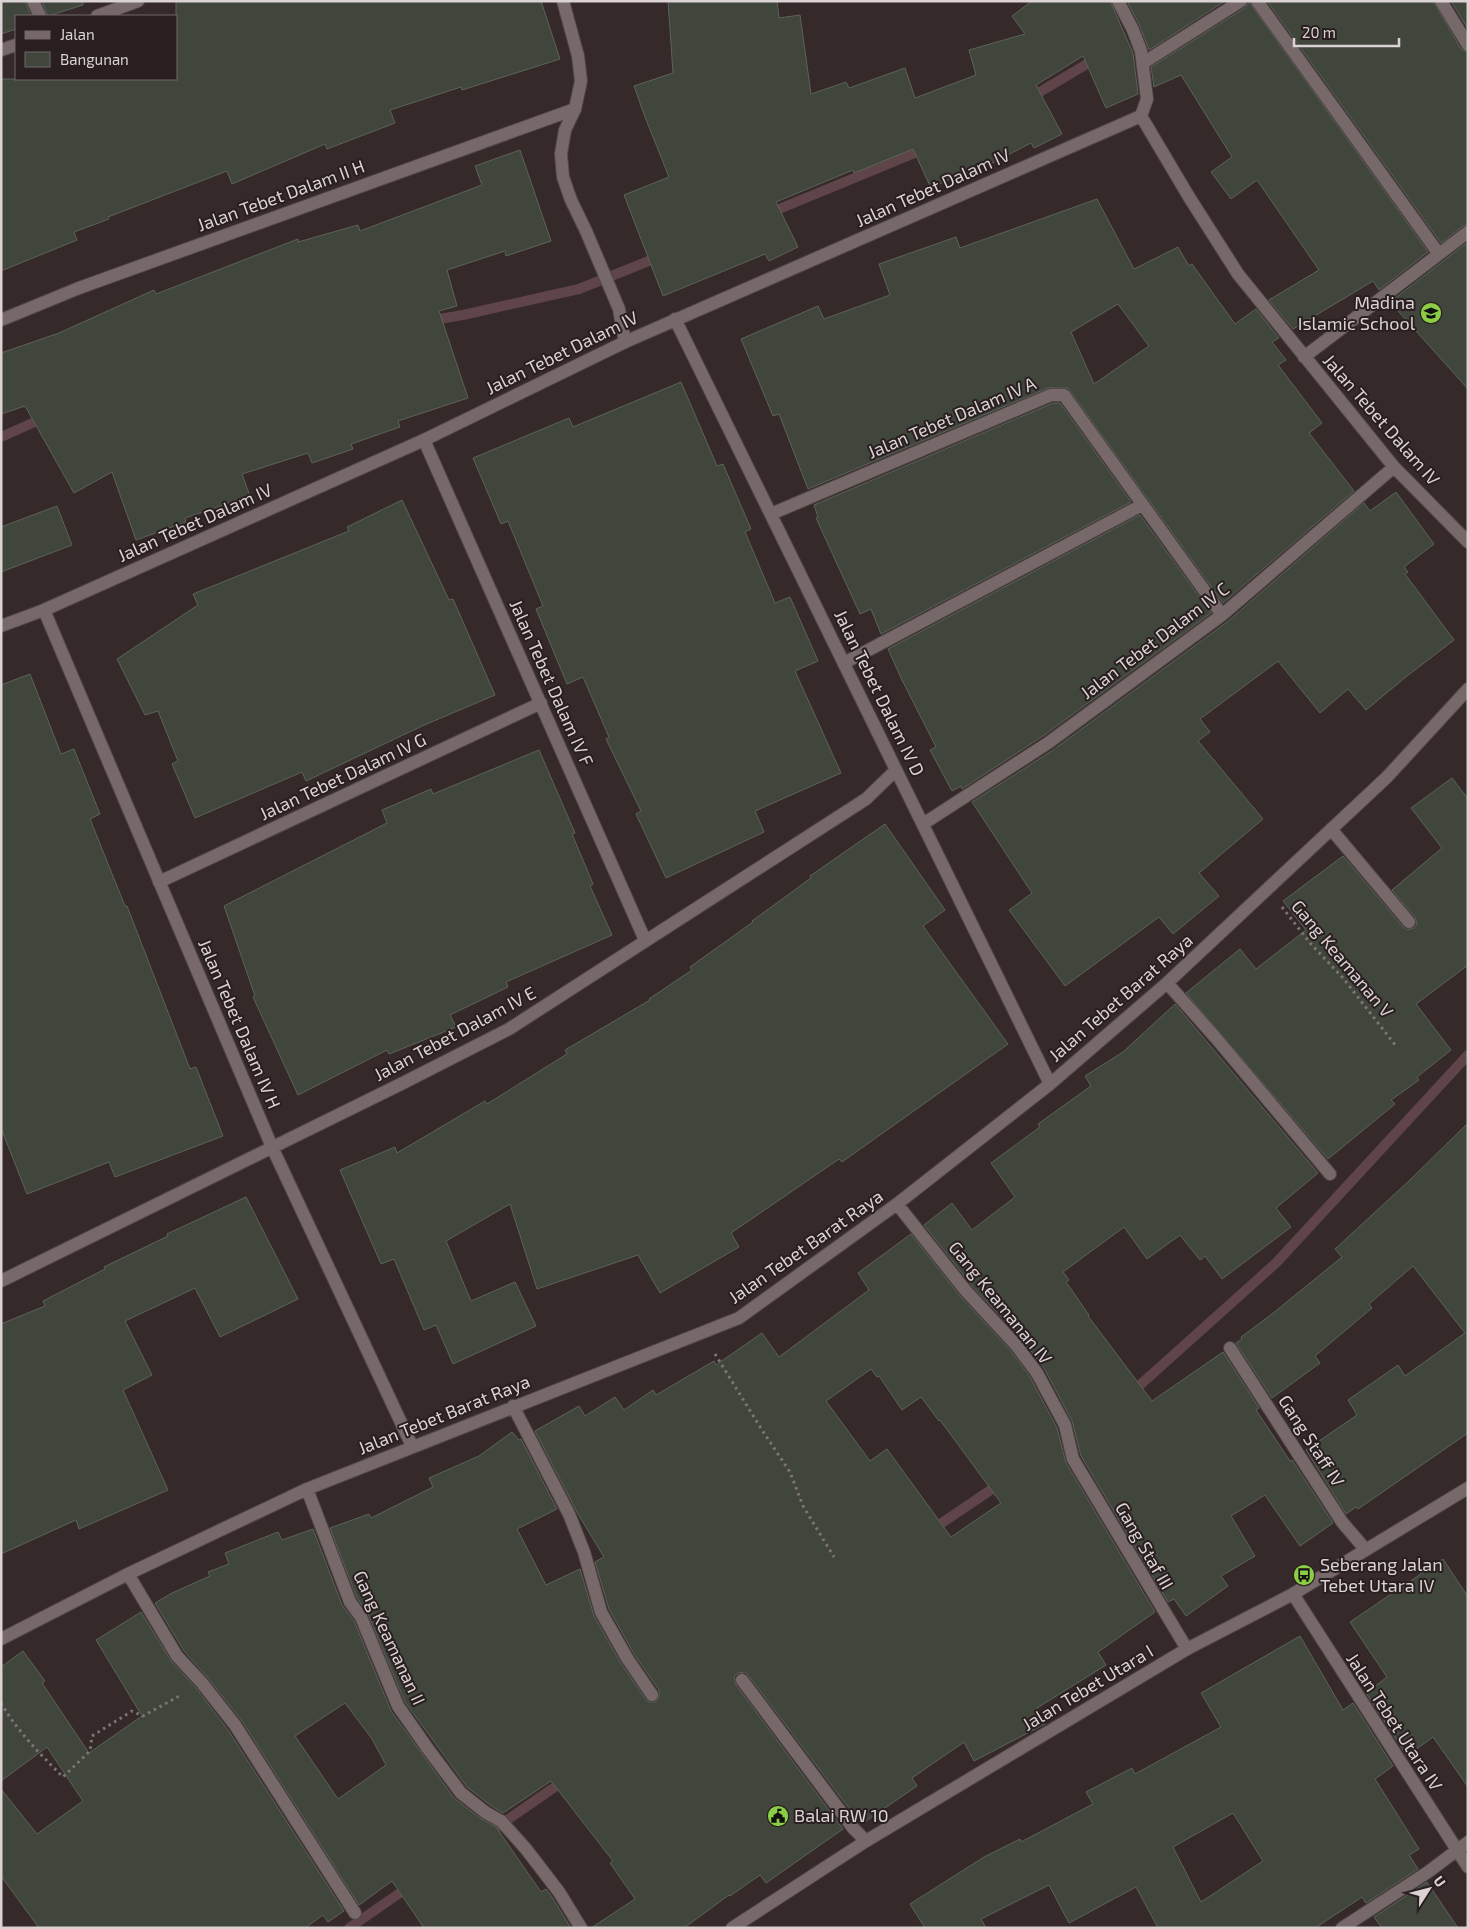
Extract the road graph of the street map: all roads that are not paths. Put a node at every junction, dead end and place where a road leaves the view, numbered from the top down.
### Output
1 (33, 1) edge
2 (138, 1) edge
3 (563, 1) edge
4 (1118, 1) edge
5 (1241, 1) edge
6 (1257, 1) edge
7 (1441, 1) edge
8 (40, 15) edge
9 (100, 15) edge
10 (15, 45) edge
11 (1468, 45) edge
12 (1, 50) edge
13 (1142, 57) junction
14 (575, 109) junction
15 (1141, 116) junction
16 (1468, 232) edge
17 (1439, 254) junction
18 (675, 319) junction
19 (1, 320) edge
20 (625, 342) junction
21 (1304, 357) junction
22 (424, 440) junction
23 (1394, 467) junction
24 (1142, 505) junction
25 (771, 514) junction
26 (1468, 542) edge
27 (44, 610) junction
28 (1222, 615) junction
29 (1, 626) edge
30 (844, 663) junction
31 (1468, 689) edge
32 (541, 703) junction
33 (896, 770) junction
34 (923, 824) junction
35 (1332, 829) junction
36 (159, 882) junction
37 (1409, 922) dead end
38 (645, 940) junction
39 (1167, 983) junction
40 (1050, 1084) junction
41 (272, 1147) junction
42 (1330, 1174) dead end
43 (897, 1204) junction
44 (1, 1281) edge
45 (1230, 1348) dead end
46 (512, 1406) junction
47 (412, 1446) junction
48 (1073, 1459) joint
49 (1468, 1488) edge
50 (307, 1489) junction
51 (1366, 1550) junction
52 (128, 1574) junction
53 (1293, 1594) junction
54 (1, 1639) edge
55 (1186, 1649) junction
56 (742, 1680) dead end
57 (652, 1695) dead end
58 (866, 1841) junction
59 (1468, 1842) edge
60 (1456, 1850) junction
61 (1468, 1867) edge
62 (355, 1913) dead end
63 (581, 1928) edge
64 (732, 1928) edge
65 (1342, 1928) edge

1 - 8 street
2 - 9 street
3 - 14 street
4 - 13 street
5 - 13 street
6 - 17 street
7 - 11 street
10 - 12 street
13 - 15 street
14 - 19 street, Jalan Tebet Dalam II H
14 - 20 street
15 - 18 street, Jalan Tebet Dalam IV
15 - 21 street, Jalan Tebet Dalam IV
16 - 17 street
17 - 21 street
18 - 20 street, Jalan Tebet Dalam IV
18 - 25 street, Jalan Tebet Dalam IV D
20 - 22 street, Jalan Tebet Dalam IV
21 - 23 street, Jalan Tebet Dalam IV
22 - 27 street, Jalan Tebet Dalam IV
22 - 32 street, Jalan Tebet Dalam IV F
23 - 26 street, Jalan Tebet Dalam IV
23 - 28 street, Jalan Tebet Dalam IV C
24 - 25 street, Jalan Tebet Dalam IV A
24 - 28 street, Jalan Tebet Dalam IV A
24 - 30 street
25 - 30 street, Jalan Tebet Dalam IV D
27 - 29 street, Jalan Tebet Dalam IV
27 - 36 street, Jalan Tebet Dalam IV H
28 - 34 street, Jalan Tebet Dalam IV C
30 - 33 street, Jalan Tebet Dalam IV D
31 - 35 street, Jalan Tebet Barat Raya
32 - 36 street, Jalan Tebet Dalam IV G
32 - 38 street, Jalan Tebet Dalam IV F
33 - 34 street, Jalan Tebet Dalam IV D
33 - 38 street, Jalan Tebet Dalam IV E
34 - 40 street, Jalan Tebet Dalam IV D
35 - 37 street
35 - 39 street, Jalan Tebet Barat Raya
36 - 41 street, Jalan Tebet Dalam IV H
38 - 41 street, Jalan Tebet Dalam IV E
39 - 40 street, Jalan Tebet Barat Raya
39 - 42 street
40 - 43 street, Jalan Tebet Barat Raya
41 - 44 street, Jalan Tebet Dalam IV E
41 - 47 street, Jalan Tebet Dalam IV H
43 - 46 street, Jalan Tebet Barat Raya
43 - 48 street, Gang Keamanan IV
45 - 51 street, Gang Staff IV
46 - 47 street, Jalan Tebet Barat Raya
46 - 57 street
47 - 50 street, Jalan Tebet Barat Raya
48 - 55 street, Gang Staf III
49 - 51 street, Jalan Tebet Utara I
50 - 52 street, Jalan Tebet Barat Raya
50 - 63 street, Gang Keamanan II
51 - 53 street, Jalan Tebet Utara I
52 - 54 street, Jalan Tebet Barat Raya
52 - 62 street
53 - 55 street, Jalan Tebet Utara I
53 - 60 street, Jalan Tebet Utara IV
55 - 58 street, Jalan Tebet Utara I
56 - 58 street
58 - 64 street, Jalan Tebet Utara I
59 - 60 street
60 - 61 street, Jalan Tebet Utara IV
60 - 65 street

